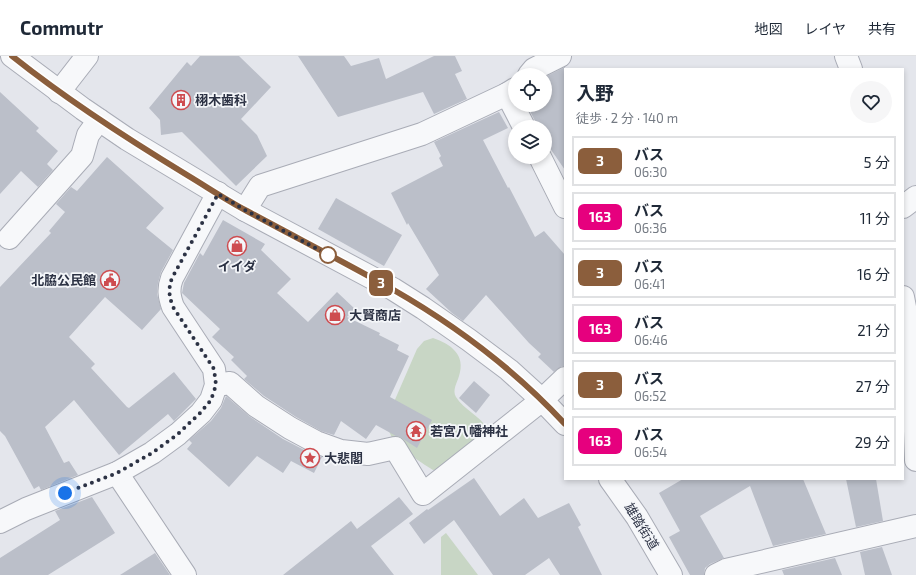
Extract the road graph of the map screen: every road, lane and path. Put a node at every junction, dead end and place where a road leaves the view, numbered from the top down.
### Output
1 (12, 56) edge
2 (87, 56) edge
3 (560, 56) edge
4 (846, 56) edge
5 (531, 67) edge
6 (850, 68) edge
7 (59, 92) junction
8 (508, 92) edge
9 (99, 120) junction
10 (544, 164) edge
11 (218, 194) junction
12 (916, 197) edge
13 (564, 204) edge
14 (904, 206) edge
15 (245, 210) junction
16 (9, 238) dead end
17 (904, 302) edge
18 (564, 379) edge
19 (909, 383) edge
20 (216, 385) junction
21 (542, 400) junction
22 (564, 423) edge
23 (916, 460) edge
24 (117, 473) junction
25 (611, 480) edge
26 (0, 522) edge
27 (916, 526) edge
28 (185, 575) edge
29 (671, 575) edge
30 (716, 575) edge

1 - 7 street
2 - 7 street
3 - 5 street
4 - 6 street
7 - 9 street
8 - 15 street
9 - 11 street
9 - 16 street
10 - 13 street
11 - 15 street
11 - 20 street
12 - 14 street
15 - 21 street
17 - 19 street
18 - 21 street
19 - 23 street
20 - 21 street
20 - 24 street
21 - 22 street
24 - 26 street
24 - 28 street
25 - 29 street, 雄踏街道
27 - 30 street

